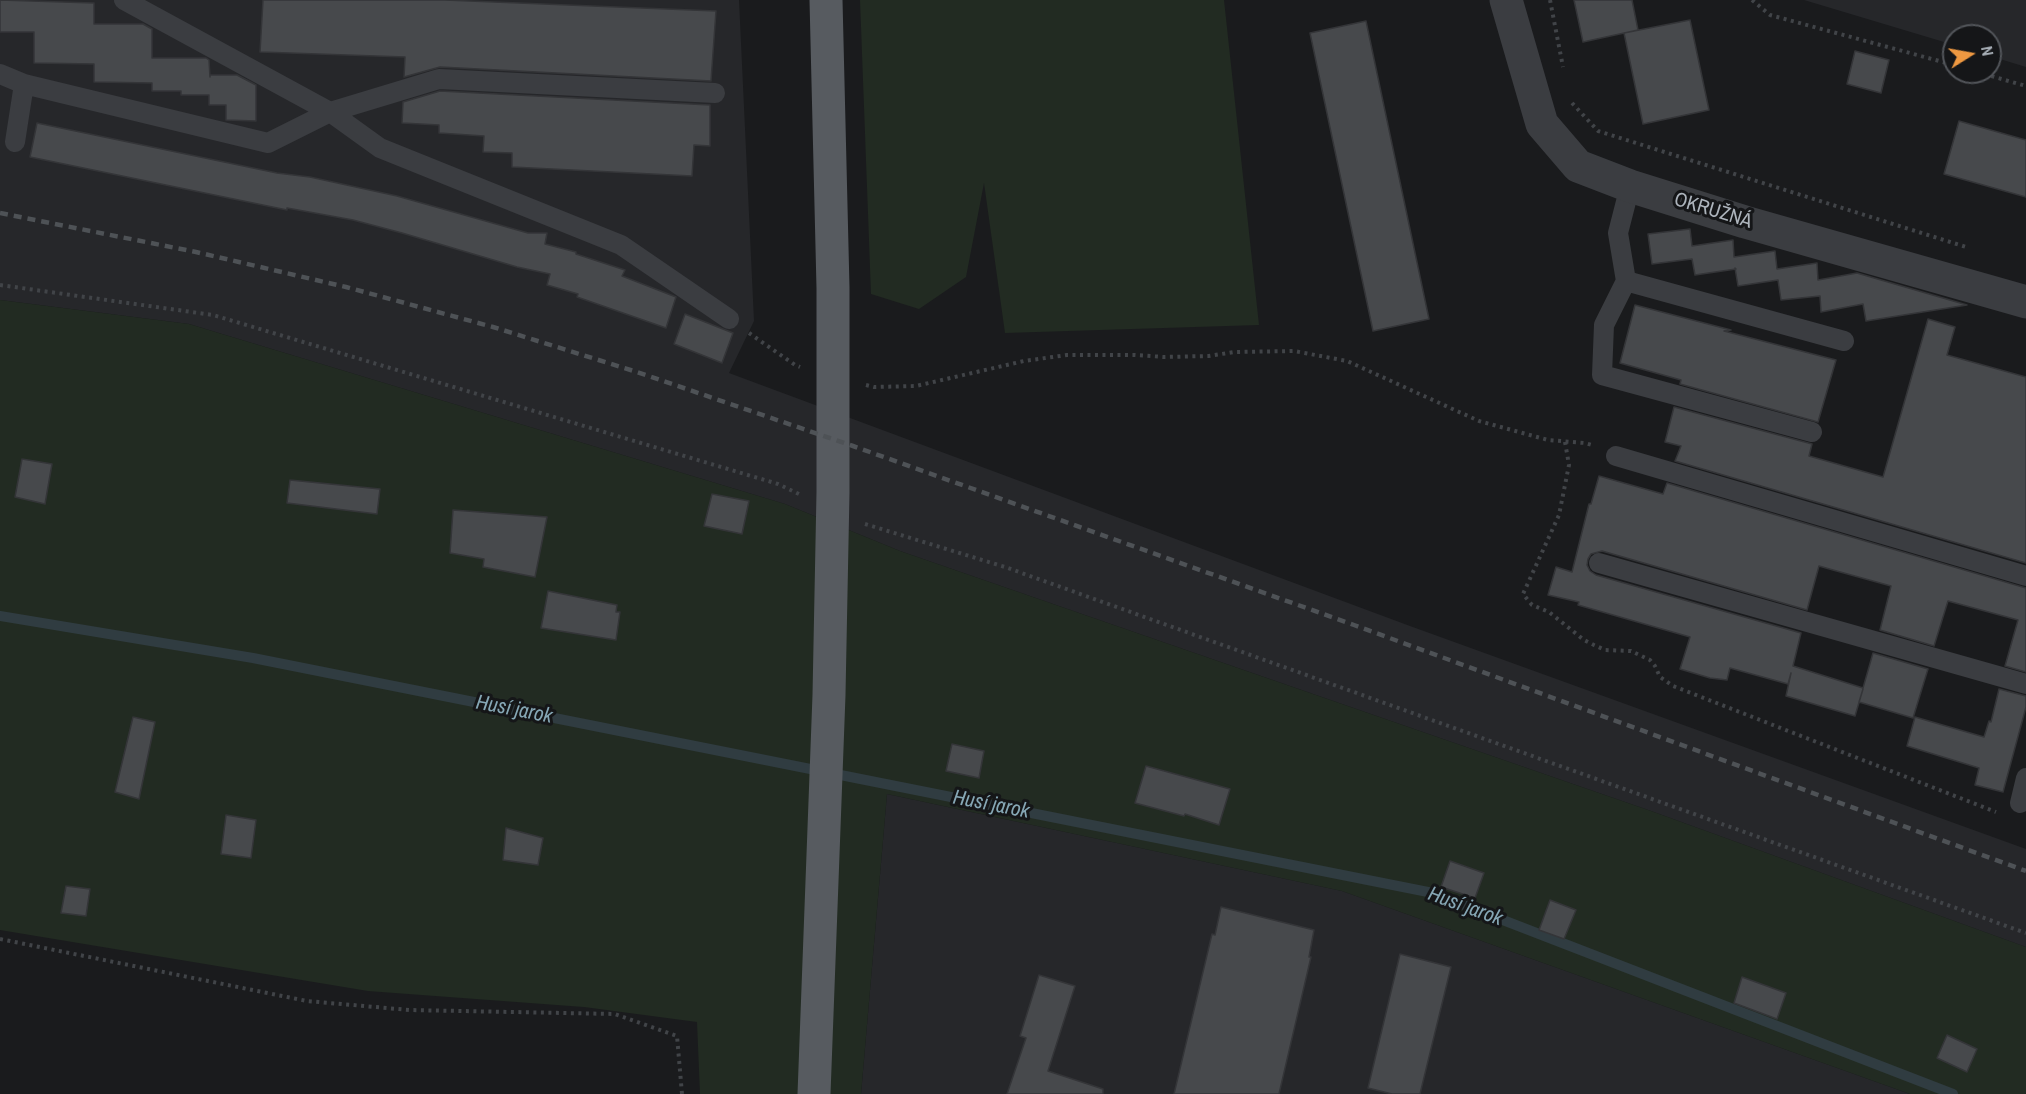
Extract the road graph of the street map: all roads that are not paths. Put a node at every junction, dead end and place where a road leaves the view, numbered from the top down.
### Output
1 (124, 0) edge
2 (826, 0) edge
3 (1506, 0) edge
4 (0, 75) edge
5 (24, 84) junction
6 (715, 93) dead end
7 (330, 112) junction
8 (15, 142) dead end
9 (1630, 186) junction
10 (1626, 281) junction
11 (2026, 302) edge
12 (729, 319) road end
13 (1844, 341) dead end
14 (1812, 432) dead end
15 (1616, 456) road end
16 (1599, 563) dead end
17 (2026, 576) edge
18 (2026, 684) edge
19 (2026, 778) edge
20 (2020, 803) road end
21 (813, 1094) edge

1 - 7 lane
2 - 21 main road
3 - 9 street, OKRUŽNÁ
4 - 5 lane
5 - 7 lane
5 - 8 lane
6 - 7 lane
7 - 12 lane
9 - 10 lane
9 - 11 street, OKRUŽNÁ
10 - 13 lane
10 - 14 lane
15 - 17 lane
16 - 18 lane
19 - 20 lane

